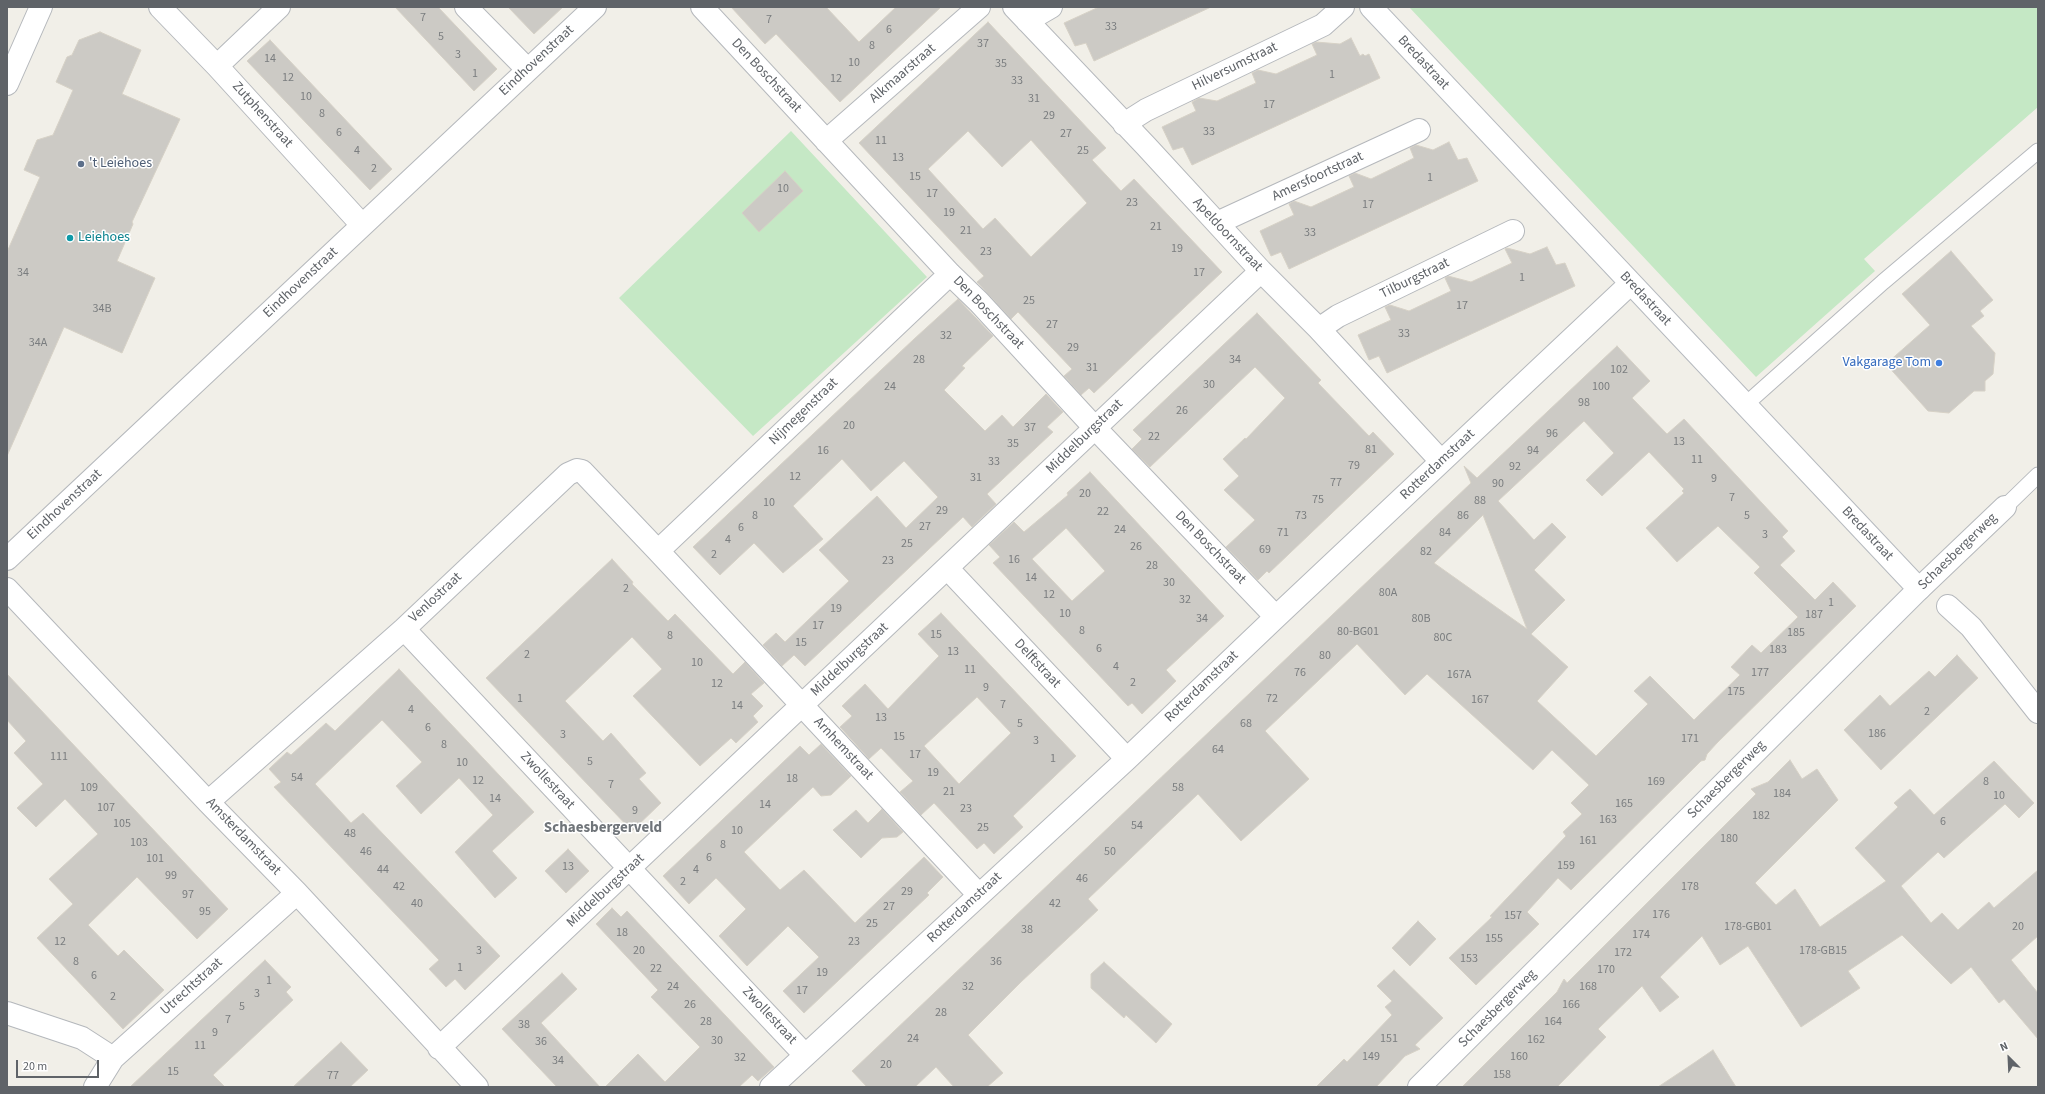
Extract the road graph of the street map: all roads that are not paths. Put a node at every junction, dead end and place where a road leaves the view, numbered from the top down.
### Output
1 (41, 7) edge
2 (160, 7) edge
3 (279, 7) edge
4 (466, 7) edge
5 (596, 7) edge
6 (702, 7) edge
7 (979, 7) edge
8 (1051, 7) edge
9 (1343, 7) edge
10 (1371, 7) edge
11 (1021, 14) edge
12 (217, 66) junction
13 (528, 70) junction
14 (7, 84) edge
15 (1124, 124) junction
16 (1419, 130) dead end
17 (826, 141) junction
18 (2038, 151) edge
19 (1217, 223) junction
20 (362, 225) junction
21 (1513, 231) dead end
22 (1261, 272) junction
23 (950, 274) junction
24 (1630, 284) junction
25 (1319, 329) junction
26 (1745, 405) junction
27 (1095, 428) junction
28 (1441, 461) junction
29 (2038, 476) edge
30 (2005, 507) joint
31 (658, 551) junction
32 (7, 559) edge
33 (948, 569) junction
34 (7, 589) edge
35 (1919, 589) junction
36 (1948, 606) dead end
37 (1276, 616) junction
38 (404, 629) junction
39 (802, 704) junction
40 (2038, 712) edge
41 (1127, 759) junction
42 (208, 802) junction
43 (629, 869) junction
44 (297, 893) junction
45 (979, 895) junction
46 (7, 1012) edge
47 (439, 1048) junction
48 (805, 1055) junction
49 (113, 1058) junction
50 (95, 1087) edge
51 (476, 1087) edge
52 (771, 1087) edge
53 (1419, 1087) edge

1 - 14 street
2 - 12 street, Zutphenstraat
3 - 12 street
4 - 13 street
5 - 13 street, Eindhovenstraat
6 - 17 street, Den Boschstraat
7 - 17 street, Alkmaarstraat
8 - 11 street
9 - 15 street, Hilversumstraat
10 - 24 street, Bredastraat
11 - 15 street, Apeldoornstraat
12 - 20 street, Zutphenstraat
13 - 20 street, Eindhovenstraat
15 - 19 street, Apeldoornstraat
16 - 19 street, Amersfoortstraat
17 - 23 street, Den Boschstraat
18 - 26 lane
19 - 22 street, Apeldoornstraat
20 - 32 street, Eindhovenstraat
21 - 25 street, Tilburgstraat
22 - 25 street, Apeldoornstraat
22 - 27 street, Middelburgstraat
23 - 27 street, Den Boschstraat
23 - 31 street, Nijmegenstraat
24 - 26 street, Bredastraat
24 - 28 street, Rotterdamstraat
25 - 28 street, Apeldoornstraat
26 - 35 street, Bredastraat
27 - 33 street, Middelburgstraat
27 - 37 street, Den Boschstraat
28 - 37 street, Rotterdamstraat
29 - 30 lane, Schaesbergerweg
30 - 35 street, Schaesbergerweg
31 - 38 street, Venlostraat
31 - 39 street, Arnhemstraat
33 - 39 street, Middelburgstraat
33 - 41 street, Delftstraat
34 - 42 street, Amsterdamstraat
35 - 53 street, Schaesbergerweg
36 - 40 street
37 - 41 street, Rotterdamstraat
38 - 42 street, Venlostraat
38 - 43 street, Zwollestraat
39 - 43 street, Middelburgstraat
39 - 45 street, Arnhemstraat
41 - 45 street, Rotterdamstraat
42 - 44 street, Amsterdamstraat
43 - 47 street, Middelburgstraat
43 - 48 street, Zwollestraat
44 - 47 street, Amsterdamstraat
44 - 49 street, Utrechtstraat
45 - 48 street, Rotterdamstraat
46 - 49 street
47 - 51 street, Amsterdamstraat
48 - 52 street, Rotterdamstraat
49 - 50 street, Utrechtstraat

